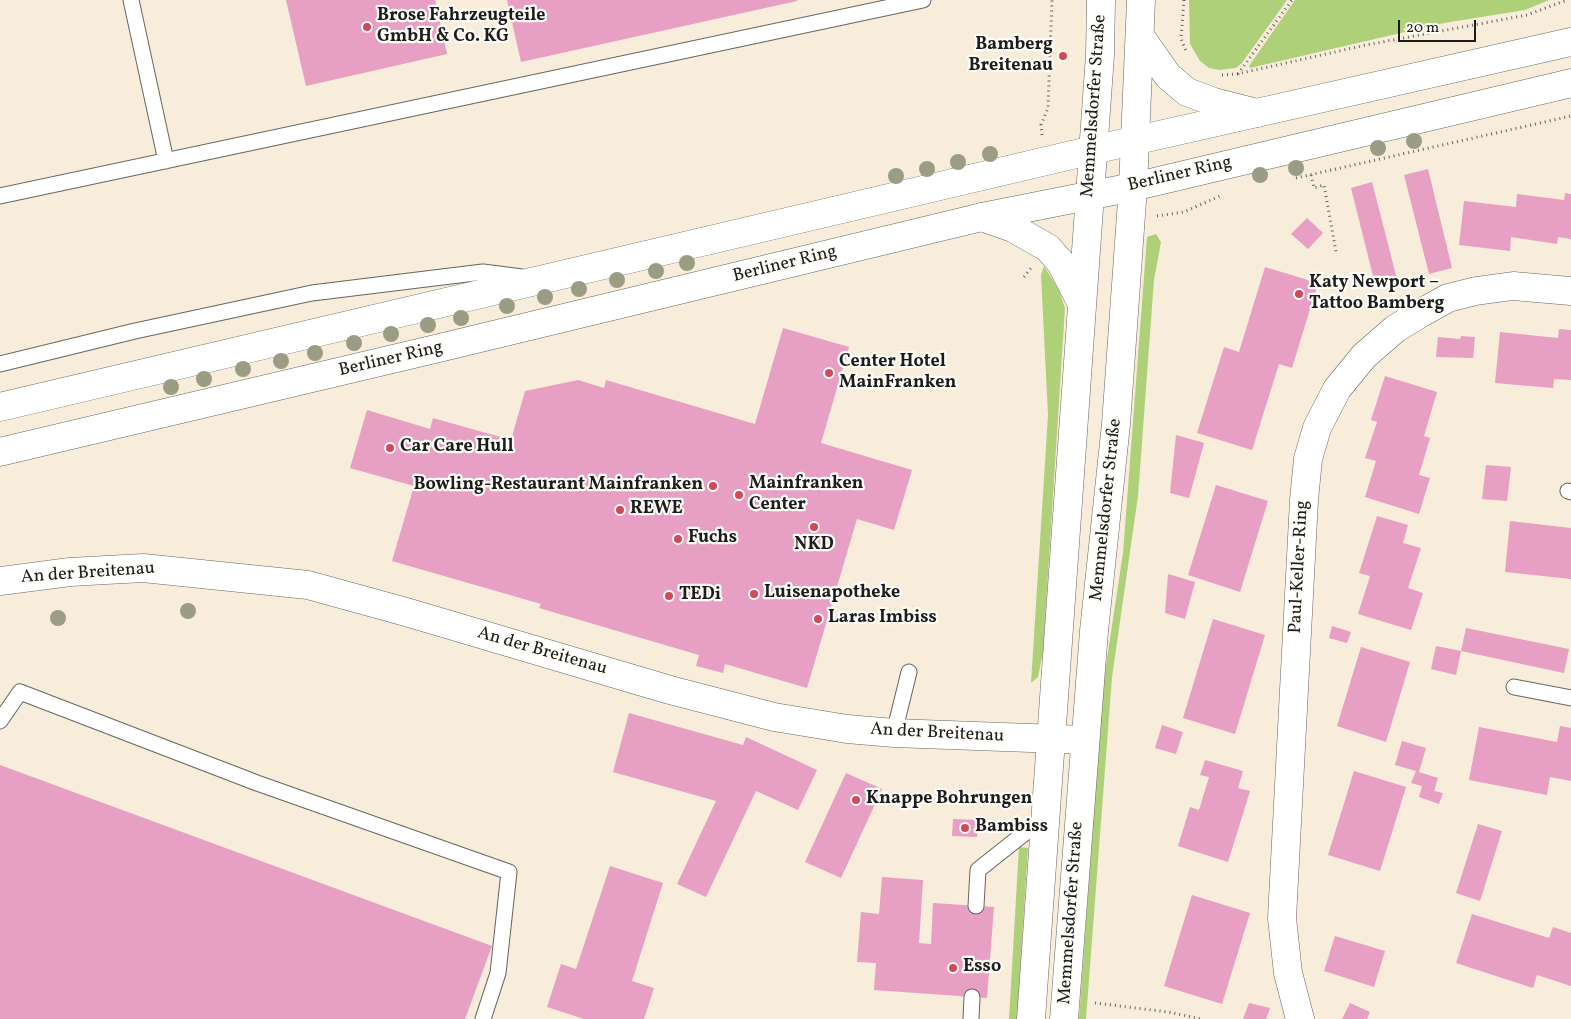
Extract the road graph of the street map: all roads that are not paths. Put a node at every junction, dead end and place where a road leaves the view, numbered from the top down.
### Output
1 (132, 0) edge
2 (923, 0) edge
3 (1101, 0) edge
4 (1141, 0) edge
5 (1140, 36) junction
6 (1571, 42) edge
7 (1571, 83) edge
8 (1257, 113) junction
9 (1135, 140) junction
10 (1093, 150) junction
11 (166, 161) junction
12 (1133, 187) junction
13 (1089, 194) junction
14 (0, 196) edge
15 (982, 217) junction
16 (538, 279) junction
17 (1571, 290) edge
18 (1082, 305) junction
19 (0, 364) edge
20 (0, 407) edge
21 (0, 452) edge
22 (0, 581) edge
23 (909, 672) dead end
24 (1514, 687) dead end
25 (1571, 698) edge
26 (0, 721) edge
27 (894, 733) junction
28 (1051, 739) junction
29 (1085, 740) junction
30 (1045, 817) junction
31 (976, 906) dead end
32 (972, 997) dead end
33 (483, 1019) edge
34 (971, 1019) edge
35 (1031, 1019) edge
36 (1064, 1019) edge
37 (1300, 1019) edge

1 - 11 lane
2 - 11 lane
3 - 10 main road, Memmelsdorfer Straße
4 - 5 main road, Memmelsdorfer Straße
5 - 8 main road
5 - 9 main road, Memmelsdorfer Straße
6 - 8 main road
7 - 12 main road, Berliner Ring
8 - 9 main road
9 - 10 main road
9 - 12 main road, Memmelsdorfer Straße
10 - 13 main road, Memmelsdorfer Straße
10 - 16 main road
11 - 14 lane
12 - 13 main road, Berliner Ring
12 - 29 main road, Memmelsdorfer Straße
13 - 15 main road, Berliner Ring
13 - 18 main road, Memmelsdorfer Straße
15 - 18 main road
15 - 21 main road, Berliner Ring
16 - 19 lane
16 - 20 main road
17 - 37 main road, Paul-Keller-Ring
18 - 28 main road, Memmelsdorfer Straße
22 - 27 main road, An der Breitenau
23 - 27 lane
24 - 25 lane
26 - 33 lane
27 - 28 main road, An der Breitenau
28 - 29 main road, An der Breitenau
28 - 30 main road, Memmelsdorfer Straße
29 - 36 main road, Memmelsdorfer Straße
30 - 31 lane
30 - 35 main road, Memmelsdorfer Straße
32 - 34 lane

